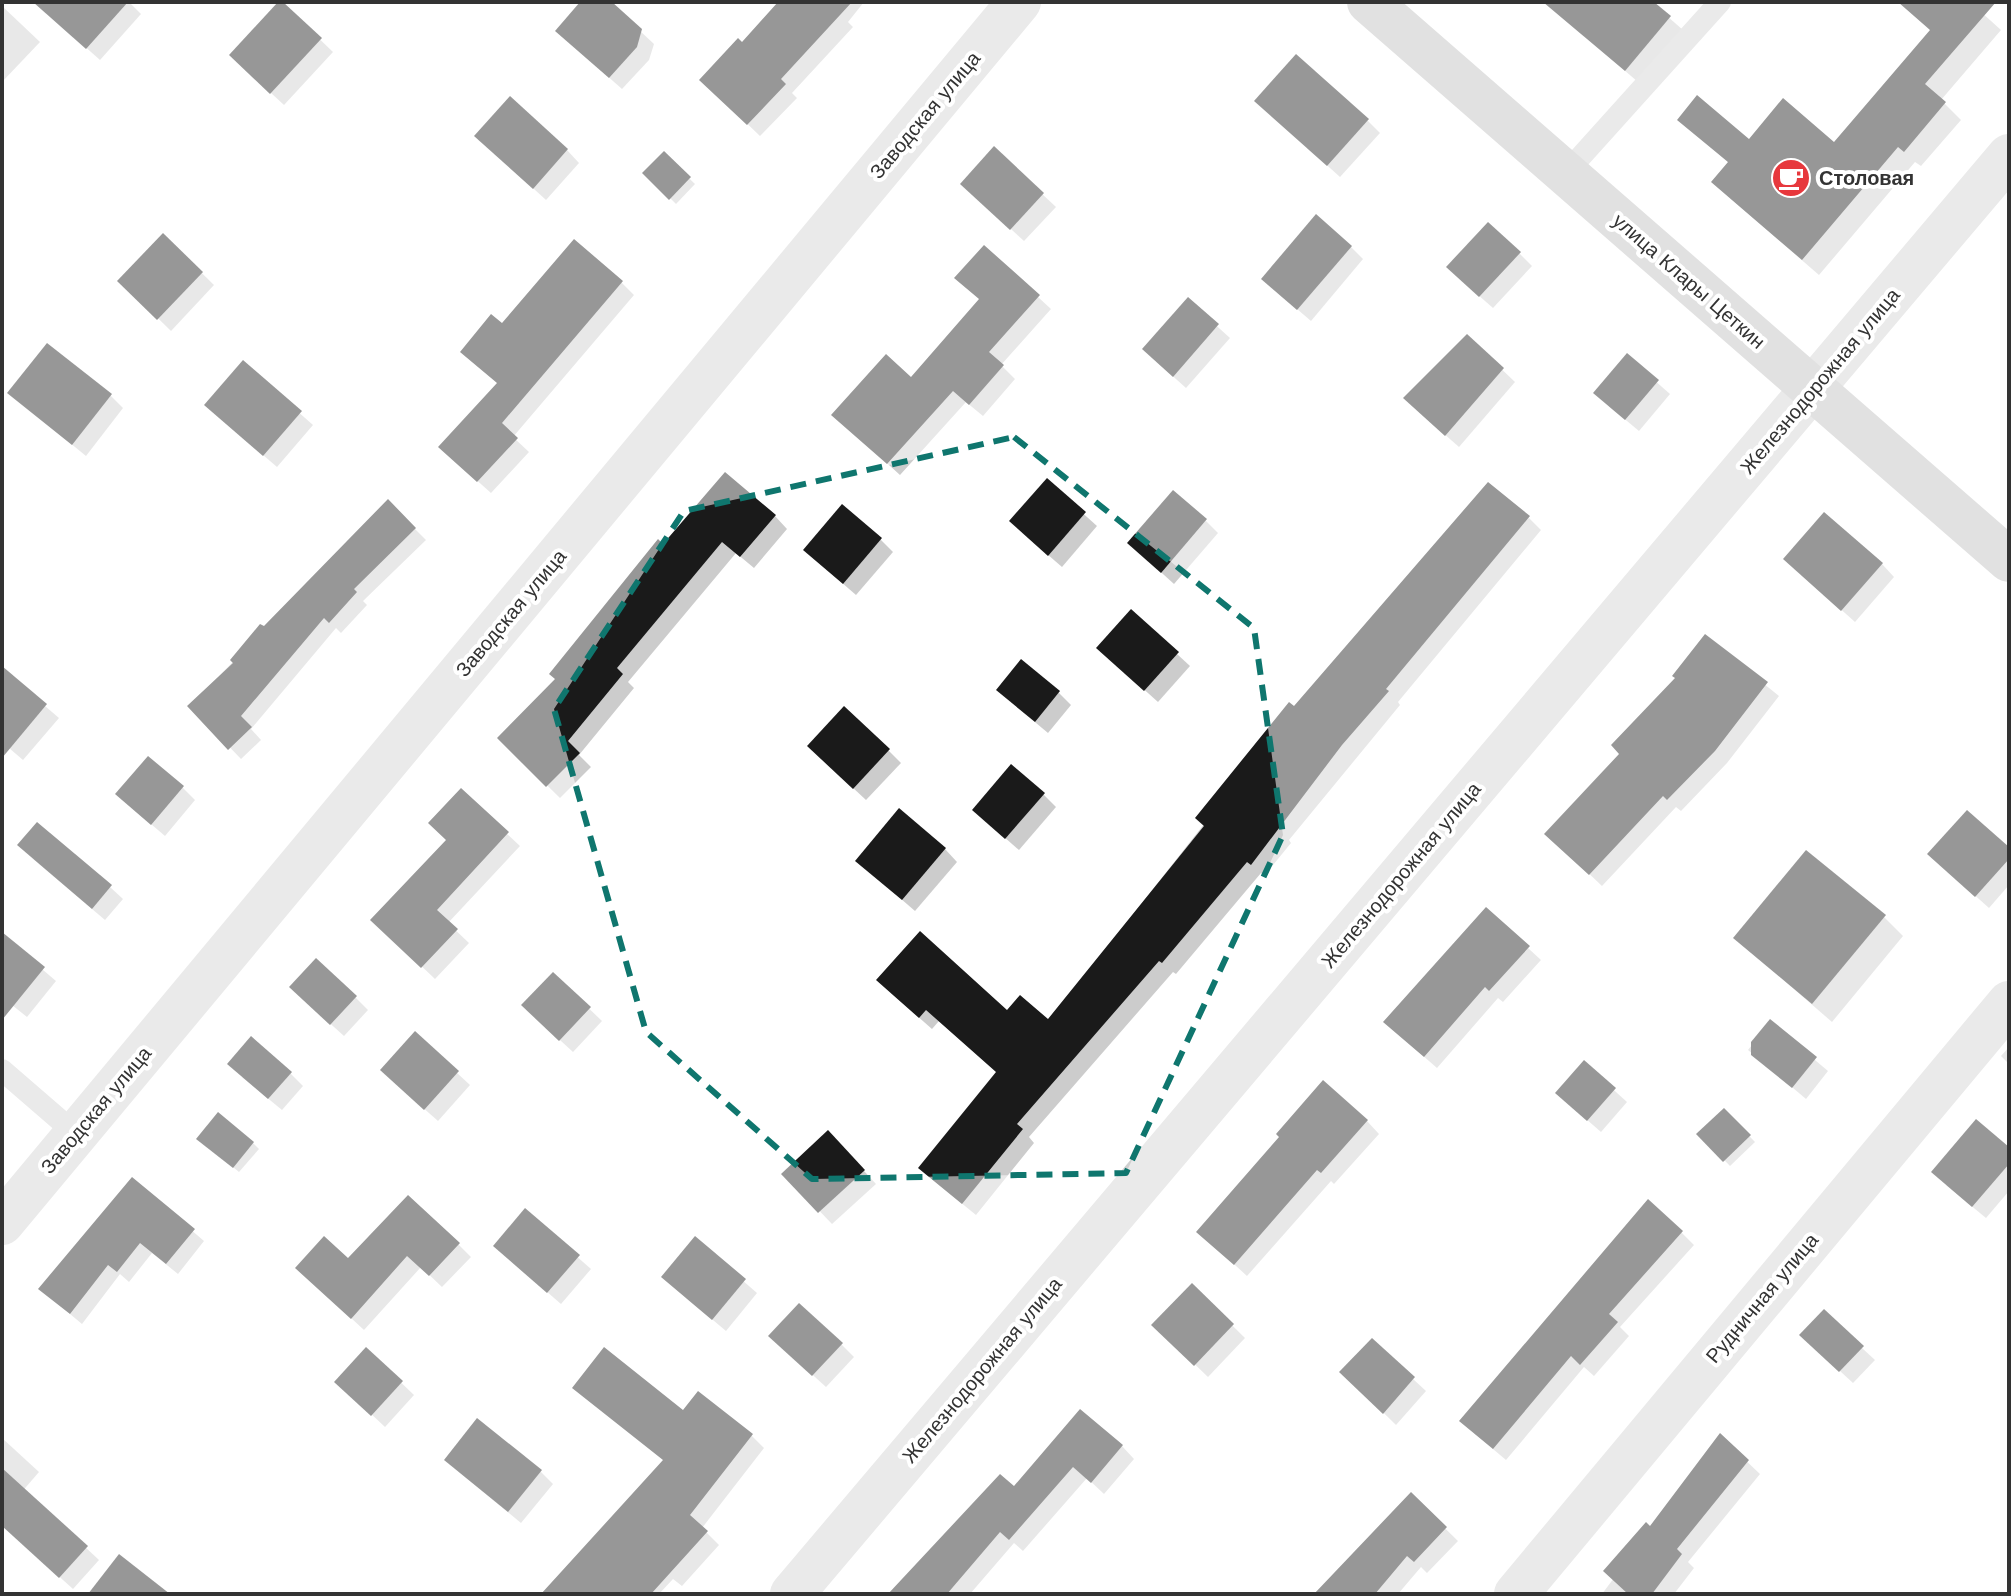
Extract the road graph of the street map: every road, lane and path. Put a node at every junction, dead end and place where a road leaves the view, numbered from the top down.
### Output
1 (1019, 2) edge
2 (1369, 2) edge
3 (1720, 2) edge
4 (2009, 156) edge
5 (1566, 173) junction
6 (1813, 389) junction
7 (2009, 560) edge
8 (2009, 1003) edge
9 (2, 1070) edge
10 (76, 1134) junction
11 (2, 1223) edge
12 (792, 1594) edge
13 (1516, 1594) edge

1 - 10 street, Заводская улица
2 - 5 street, улица Клары Цеткин
3 - 5 lane
4 - 6 street, Железнодорожная улица
5 - 6 street, улица Клары Цеткин
6 - 7 street, улица Клары Цеткин
6 - 12 street, Железнодорожная улица
8 - 13 street, Рудничная улица
9 - 10 lane
10 - 11 street, Заводская улица

